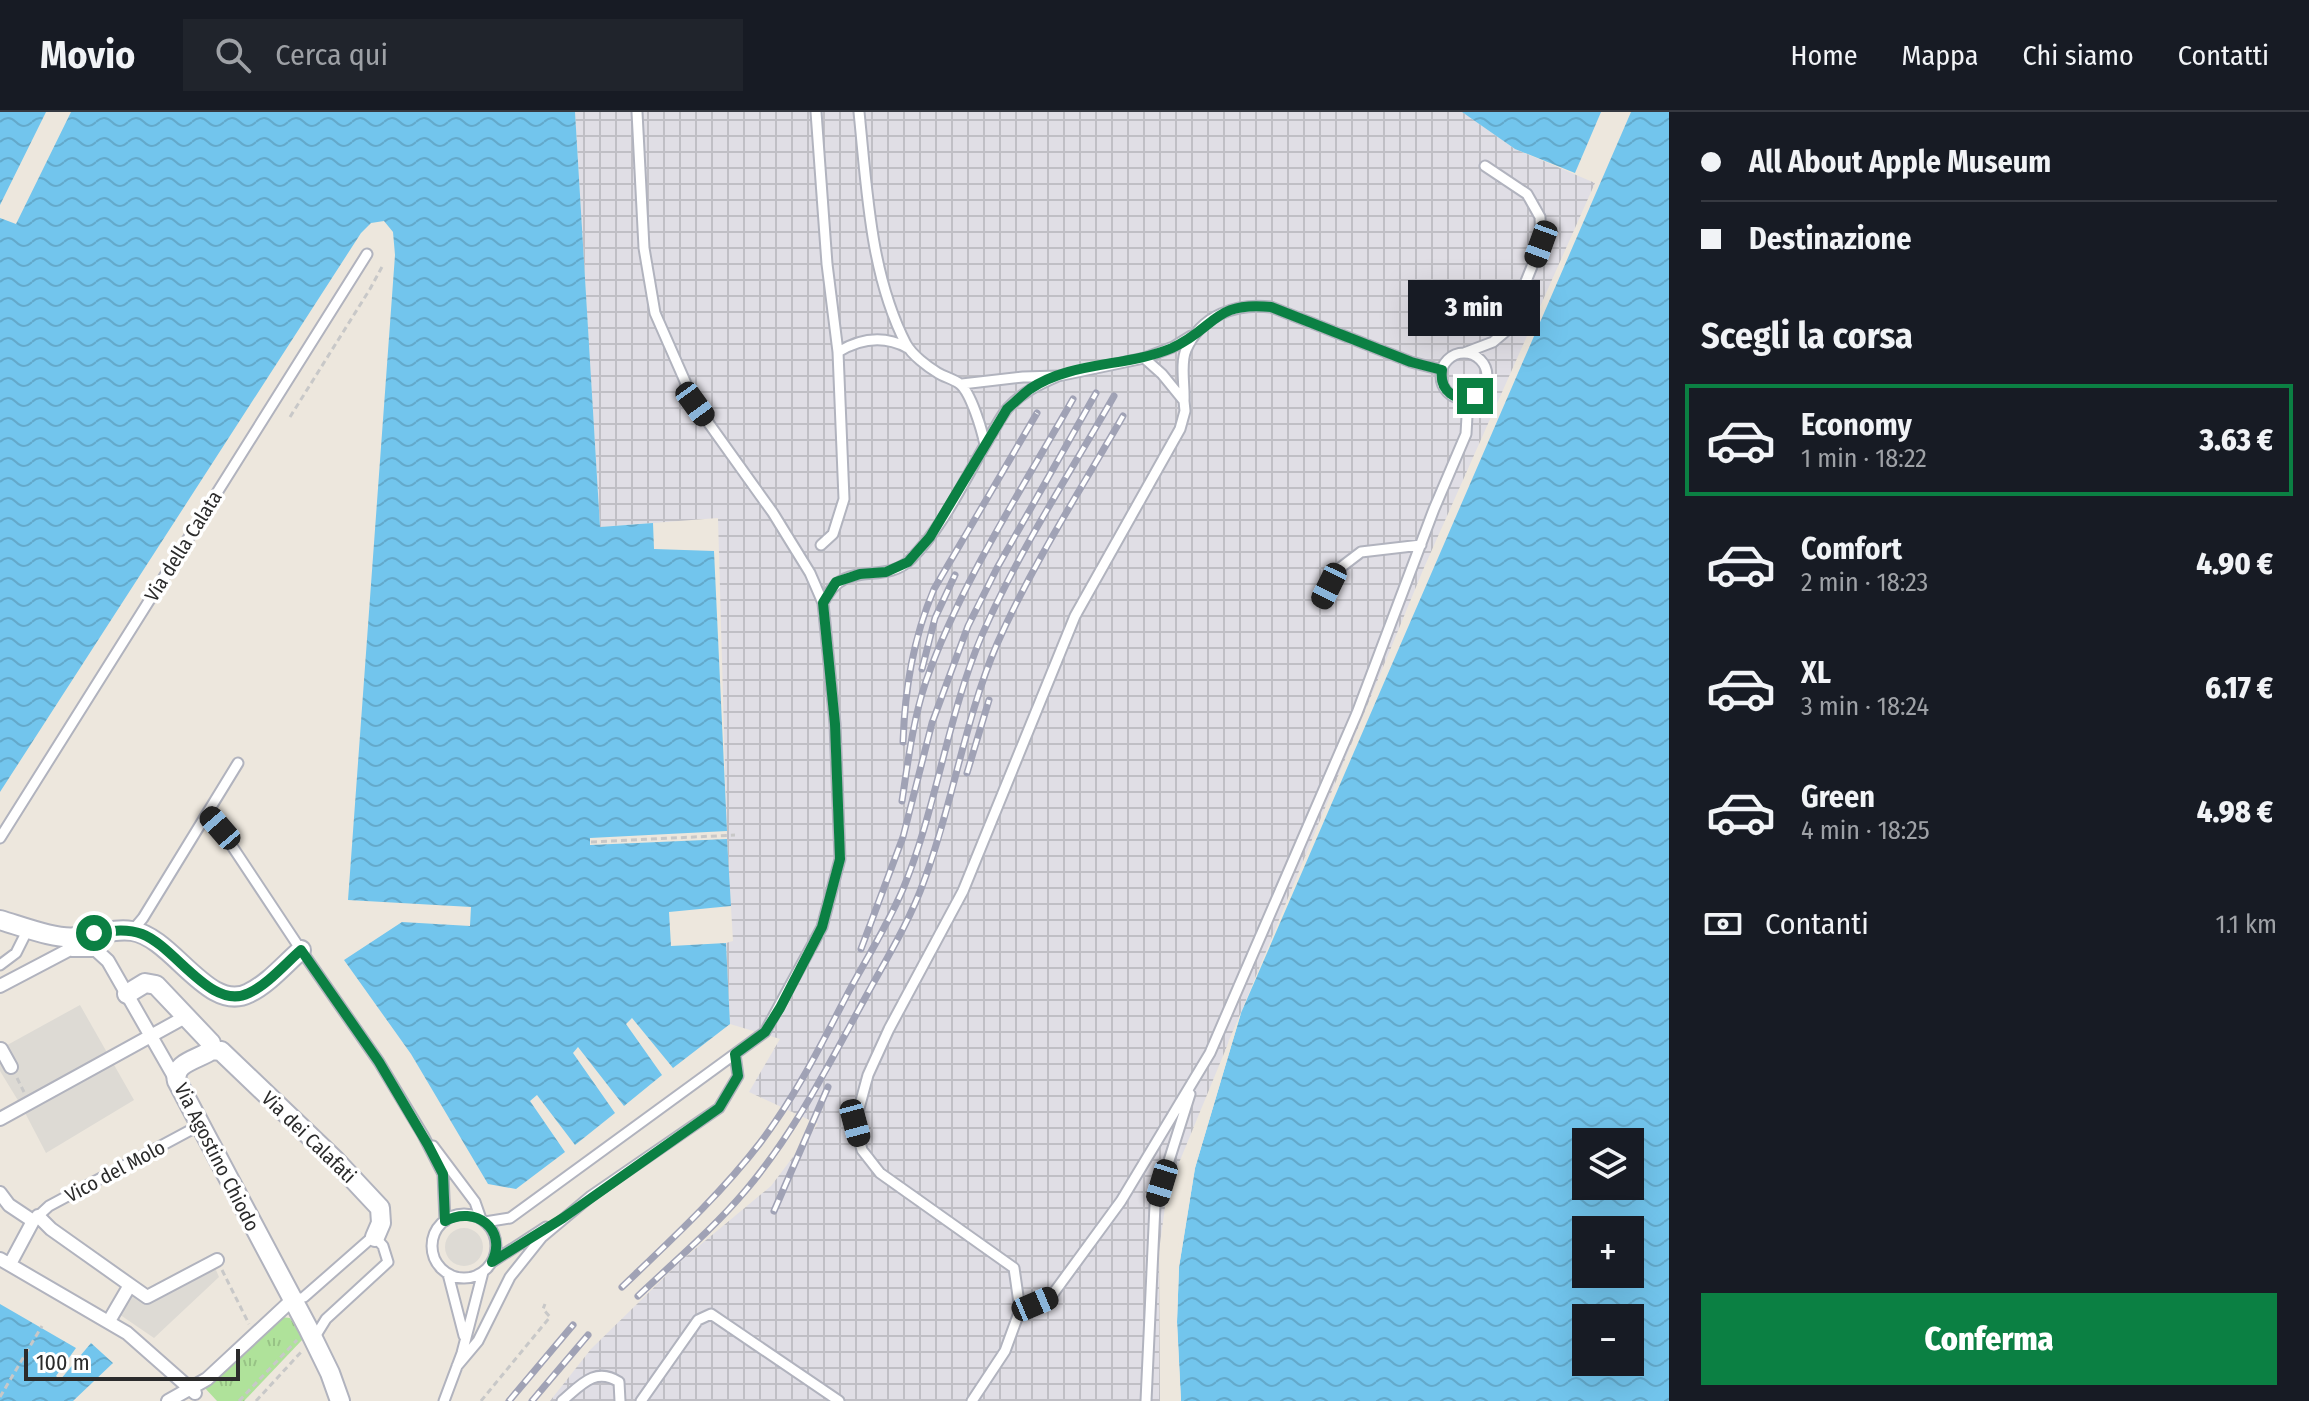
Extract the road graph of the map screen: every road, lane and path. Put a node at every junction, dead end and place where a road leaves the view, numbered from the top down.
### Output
1 (637, 112) edge
2 (816, 112) edge
3 (859, 112) edge
4 (1485, 166) dead end
5 (367, 254) dead end
6 (383, 265) dead end
7 (1200, 329) junction
8 (908, 348) junction
9 (838, 352) junction
10 (1464, 353) junction
11 (1144, 358) junction
12 (1442, 370) junction
13 (1058, 376) junction
14 (962, 384) junction
15 (1468, 398) junction
16 (1184, 401) junction
17 (290, 417) dead end
18 (985, 445) junction
19 (821, 545) dead end
20 (1421, 545) junction
21 (1321, 601) dead end
22 (823, 603) junction
23 (238, 763) dead end
24 (208, 813) junction
25 (735, 835) dead end
26 (0, 838) edge
27 (591, 842) dead end
28 (0, 920) edge
29 (29, 927) junction
30 (132, 931) junction
31 (94, 933) junction
32 (72, 950) junction
33 (301, 950) junction
34 (0, 965) edge
35 (0, 986) edge
36 (127, 994) junction
37 (187, 1016) junction
38 (150, 1036) junction
39 (1, 1049) edge
40 (212, 1050) junction
41 (735, 1054) junction
42 (11, 1067) joint
43 (1194, 1079) junction
44 (177, 1081) junction
45 (30, 1103) junction
46 (0, 1119) edge
47 (200, 1125) junction
48 (423, 1135) junction
49 (0, 1193) edge
50 (35, 1218) junction
51 (563, 1218) junction
52 (445, 1221) junction
53 (483, 1221) junction
54 (375, 1237) junction
55 (217, 1260) joint
56 (5, 1262) edge
57 (492, 1262) junction
58 (483, 1272) junction
59 (448, 1274) junction
60 (130, 1285) junction
61 (292, 1300) junction
62 (545, 1304) dead end
63 (1020, 1310) junction
64 (109, 1321) junction
65 (42, 1326) dead end
66 (255, 1334) junction
67 (310, 1334) junction
68 (465, 1340) junction
69 (457, 1366) junction
70 (194, 1391) junction
71 (0, 1397) edge
72 (168, 1401) edge
73 (239, 1401) edge
74 (256, 1401) edge
75 (340, 1401) edge
76 (444, 1401) edge
77 (481, 1401) edge
78 (562, 1401) edge
79 (620, 1401) edge
80 (641, 1401) edge
81 (839, 1401) edge
82 (972, 1401) edge
83 (1146, 1401) edge

1 - 22 lane
2 - 9 lane
3 - 8 lane
4 - 10 lane
5 - 26 lane, Via della Calata
6 - 17 path
7 - 11 lane
7 - 12 lane
7 - 16 lane
8 - 9 lane
8 - 14 lane
9 - 19 lane
10 - 12 lane
10 - 15 lane
11 - 13 lane
11 - 16 lane
12 - 15 lane
13 - 14 lane
13 - 18 lane
14 - 18 lane
15 - 20 lane
16 - 63 lane
18 - 22 lane
20 - 21 lane
20 - 43 lane
22 - 41 lane
23 - 24 lane
24 - 30 lane
24 - 33 lane
25 - 27 path
28 - 29 street
29 - 31 street
29 - 34 lane
30 - 31 street
30 - 33 street
31 - 32 street
32 - 35 street
32 - 36 street
33 - 48 lane
36 - 37 street
36 - 38 street
37 - 38 street
37 - 40 street
38 - 44 street
38 - 45 street
39 - 42 street
40 - 44 street, Via Agostino Chiodo
40 - 54 street, Via dei Calafati
41 - 51 lane
41 - 53 lane
42 - 45 path
43 - 63 lane
43 - 83 lane
44 - 47 street, Via Agostino Chiodo
45 - 46 street
47 - 50 lane, Vico del Molo
47 - 61 street, Via Agostino Chiodo
48 - 52 lane
48 - 53 lane
49 - 50 street
50 - 56 street
50 - 60 street
51 - 57 lane
51 - 69 lane
52 - 53 lane
52 - 59 lane
53 - 57 lane
54 - 61 lane
54 - 67 lane
55 - 60 street
55 - 66 path
56 - 64 street
57 - 58 lane
58 - 59 lane
58 - 68 lane
59 - 68 lane
60 - 64 street
61 - 66 street
61 - 67 street, Via Agostino Chiodo
62 - 77 path
63 - 82 lane
64 - 70 street
65 - 71 path
66 - 70 street
67 - 73 path
67 - 74 path
67 - 75 street, Via Agostino Chiodo
68 - 69 lane
69 - 76 lane
70 - 72 street
78 - 79 lane
80 - 81 lane

